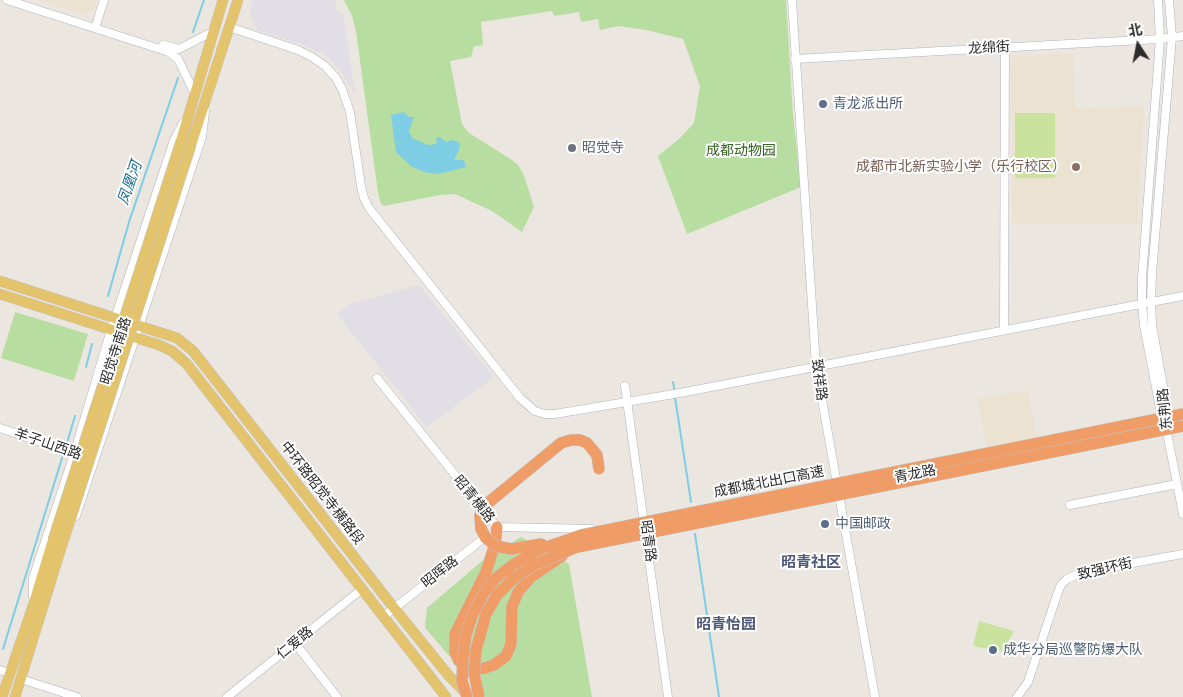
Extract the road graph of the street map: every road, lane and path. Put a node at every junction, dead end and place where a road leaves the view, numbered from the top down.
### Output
1 (7, 0) edge
2 (24, 0) edge
3 (104, 0) edge
4 (224, 0) edge
5 (238, 0) edge
6 (792, 0) edge
7 (1158, 0) edge
8 (1169, 0) edge
9 (96, 26) junction
10 (229, 27) junction
11 (214, 32) junction
12 (1183, 36) edge
13 (1172, 37) junction
14 (1160, 40) junction
15 (1005, 47) junction
16 (795, 59) junction
17 (207, 98) junction
18 (194, 99) junction
19 (186, 143) junction
20 (0, 281) edge
21 (0, 294) edge
22 (1183, 296) edge
23 (1151, 302) junction
24 (1142, 304) junction
25 (115, 318) junction
26 (139, 325) junction
27 (111, 330) junction
28 (1004, 330) junction
29 (135, 337) junction
30 (816, 366) junction
31 (377, 378) dead end
32 (625, 386) dead end
33 (628, 402) junction
34 (1183, 414) edge
35 (1183, 420) edge
36 (1166, 423) junction
37 (1183, 426) edge
38 (0, 428) edge
39 (74, 454) junction
40 (95, 460) junction
41 (599, 469) dead end
42 (1177, 484) junction
43 (837, 490) junction
44 (1070, 505) dead end
45 (1183, 514) edge
46 (497, 527) junction
47 (646, 528) junction
48 (582, 535) junction
49 (577, 547) junction
50 (1183, 554) edge
51 (362, 589) junction
52 (37, 608) junction
53 (394, 608) junction
54 (384, 617) junction
55 (295, 643) junction
56 (5, 672) edge
57 (21, 679) junction
58 (2, 697) edge
59 (15, 697) edge
60 (77, 697) edge
61 (227, 697) edge
62 (337, 697) edge
63 (446, 697) edge
64 (468, 697) edge
65 (479, 697) edge
66 (668, 697) edge
67 (875, 697) edge
68 (1018, 697) edge

1 - 9 street
2 - 9 street
3 - 9 street
4 - 11 main road, 昭觉寺南路
5 - 10 main road, 昭觉寺南路
6 - 16 street, 致祥路
7 - 14 street, 东荆路
8 - 13 street, 东荆路
9 - 11 street
9 - 18 street
10 - 17 main road, 昭觉寺南路
10 - 33 street
11 - 18 main road, 昭觉寺南路
12 - 13 street, 龙绵街
13 - 14 street, 龙绵街
13 - 23 street, 东荆路
14 - 15 street, 龙绵街
14 - 24 street, 东荆路
15 - 16 street, 龙绵街
15 - 28 street
16 - 30 street, 致祥路
17 - 19 main road, 昭觉寺南路
17 - 26 street, 昭觉寺南路
18 - 19 main road, 昭觉寺南路
18 - 25 street, 昭觉寺南路
19 - 52 main road, 昭觉寺南路, bridge
20 - 25 main road, 中环路昭觉寺横路段
21 - 27 main road, 中环路昭觉寺横路段
22 - 23 street
23 - 24 street
23 - 36 street, 东荆路
24 - 28 street
24 - 36 street, 东荆路
25 - 26 main road, 中环路昭觉寺横路段
25 - 27 street, 昭觉寺南路
26 - 29 street, 昭觉寺南路
26 - 53 main road, 中环路昭觉寺横路段
27 - 29 main road, 中环路昭觉寺横路段
27 - 39 street, 昭觉寺南路
28 - 30 street
29 - 40 street, 昭觉寺南路
29 - 51 main road, 中环路昭觉寺横路段
30 - 33 street
30 - 43 street, 致祥路
31 - 46 street, 昭青横路
32 - 33 street, 昭青路
33 - 47 street, 昭青路
34 - 48 highway, 成都城北出口高速, bridge
35 - 36 street, 青龙路
36 - 42 street, 东荆路
36 - 43 street, 青龙路
37 - 49 highway, 成都城北出口高速, bridge
38 - 39 street, 羊子山西路
39 - 40 street, 羊子山西路
39 - 52 street, 昭觉寺南路
40 - 52 street, 昭觉寺南路
41 - 48 highway, bridge
42 - 44 street
42 - 45 street, 东荆路
43 - 47 street, 青龙路
43 - 67 street, 致祥路
46 - 47 street, 昭青横路
46 - 49 highway, bridge
46 - 53 street, 昭晖路
47 - 66 street, 昭青路
48 - 64 highway, 成都城北出口高速, bridge
49 - 65 highway, 成都城北出口高速, bridge
50 - 68 street, 致强环街
51 - 54 main road, 中环路昭觉寺横路段
51 - 55 street, 仁爱路
52 - 56 main road, 昭觉寺南路
52 - 57 main road, 昭觉寺南路
53 - 54 street, 昭晖路
53 - 64 main road, 中环路昭觉寺横路段
54 - 63 main road, 中环路昭觉寺横路段
55 - 61 street, 仁爱路
55 - 62 street
56 - 58 main road, 昭觉寺南路
57 - 59 main road, 昭觉寺南路
57 - 60 street

